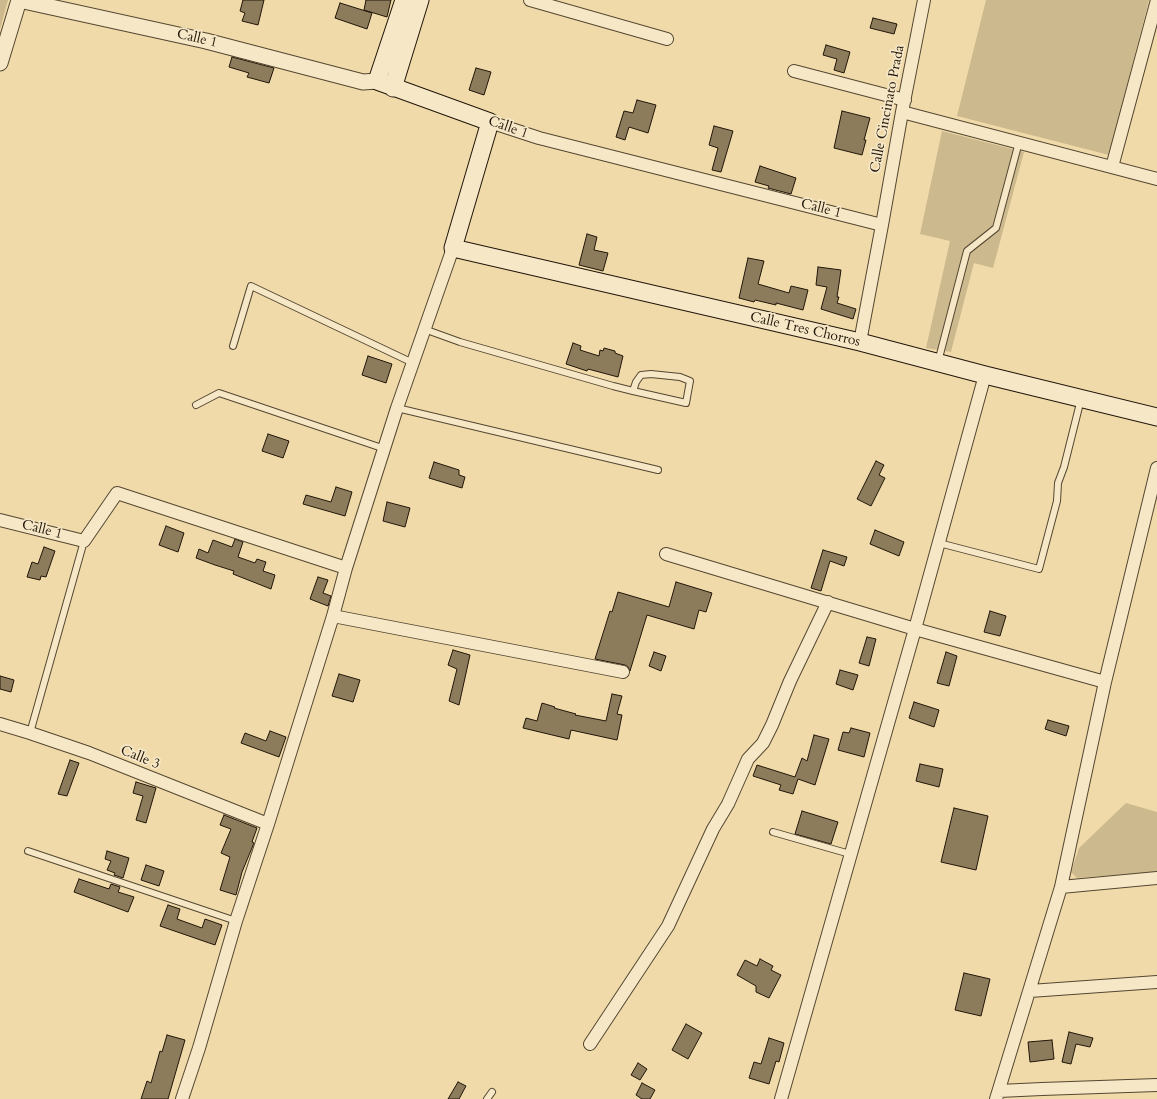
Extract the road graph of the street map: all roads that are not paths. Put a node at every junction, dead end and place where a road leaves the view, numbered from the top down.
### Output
1 (19, 0) edge
2 (404, 0) edge
3 (420, 0) edge
4 (530, 0) edge
5 (924, 0) edge
6 (1157, 0) edge
7 (667, 39) dead end
8 (0, 62) edge
9 (794, 71) dead end
10 (377, 81) junction
11 (393, 88) junction
12 (904, 106) junction
13 (490, 122) junction
14 (1018, 142) junction
15 (1112, 167) junction
16 (1157, 180) edge
17 (882, 224) junction
18 (453, 248) junction
19 (424, 329) junction
20 (860, 342) junction
21 (233, 346) dead end
22 (413, 362) junction
23 (938, 362) junction
24 (985, 375) junction
25 (633, 391) junction
26 (1081, 398) junction
27 (196, 405) dead end
28 (397, 408) junction
29 (1157, 417) edge
30 (384, 450) junction
31 (1157, 468) edge
32 (658, 470) dead end
33 (0, 520) edge
34 (84, 541) junction
35 (938, 543) junction
36 (666, 554) dead end
37 (346, 568) junction
38 (828, 602) junction
39 (332, 616) junction
40 (915, 629) junction
41 (623, 672) dead end
42 (1105, 682) junction
43 (0, 724) edge
44 (30, 733) junction
45 (268, 824) junction
46 (773, 832) dead end
47 (28, 851) dead end
48 (850, 854) junction
49 (1157, 878) edge
50 (1061, 886) junction
51 (236, 921) junction
52 (1157, 982) edge
53 (1030, 991) junction
54 (590, 1044) dead end
55 (1157, 1085) edge
56 (492, 1092) dead end
57 (997, 1095) edge
58 (182, 1099) edge
59 (487, 1099) edge
60 (781, 1099) edge

1 - 8 street
1 - 10 street, Calle 1
2 - 10 main road
3 - 11 main road
4 - 7 street
5 - 12 street, Calle Cincinato Prada
6 - 15 street
9 - 12 street
10 - 11 main road, Calle 1
11 - 13 main road, Calle 1
12 - 14 street
12 - 17 street, Calle Cincinato Prada
13 - 17 street, Calle 1
13 - 18 main road
14 - 15 street
14 - 23 lane
15 - 16 street
17 - 20 street
18 - 19 street
18 - 20 main road, Calle Tres Chorros
19 - 22 street
19 - 25 lane
20 - 23 main road, Calle Tres Chorros
21 - 22 lane
22 - 28 street
23 - 24 main road, Calle Tres Chorros
24 - 26 main road, Calle Tres Chorros
24 - 35 street
25 - 25 lane
26 - 29 main road, Calle Tres Chorros
26 - 35 lane
27 - 30 lane
28 - 30 street
28 - 32 lane
30 - 37 street
31 - 42 street
33 - 34 street, Calle 1
34 - 37 street
34 - 44 lane
35 - 40 street
36 - 38 street
37 - 39 street
38 - 40 street
38 - 54 street
39 - 41 street
39 - 45 street
40 - 42 street
40 - 48 street
42 - 50 street
43 - 44 street, Calle 3
44 - 45 street, Calle 3
45 - 51 street
46 - 48 lane
47 - 51 lane
48 - 60 street
49 - 50 street
50 - 53 street
51 - 58 street
52 - 53 street
53 - 57 street
55 - 57 street
56 - 59 lane

